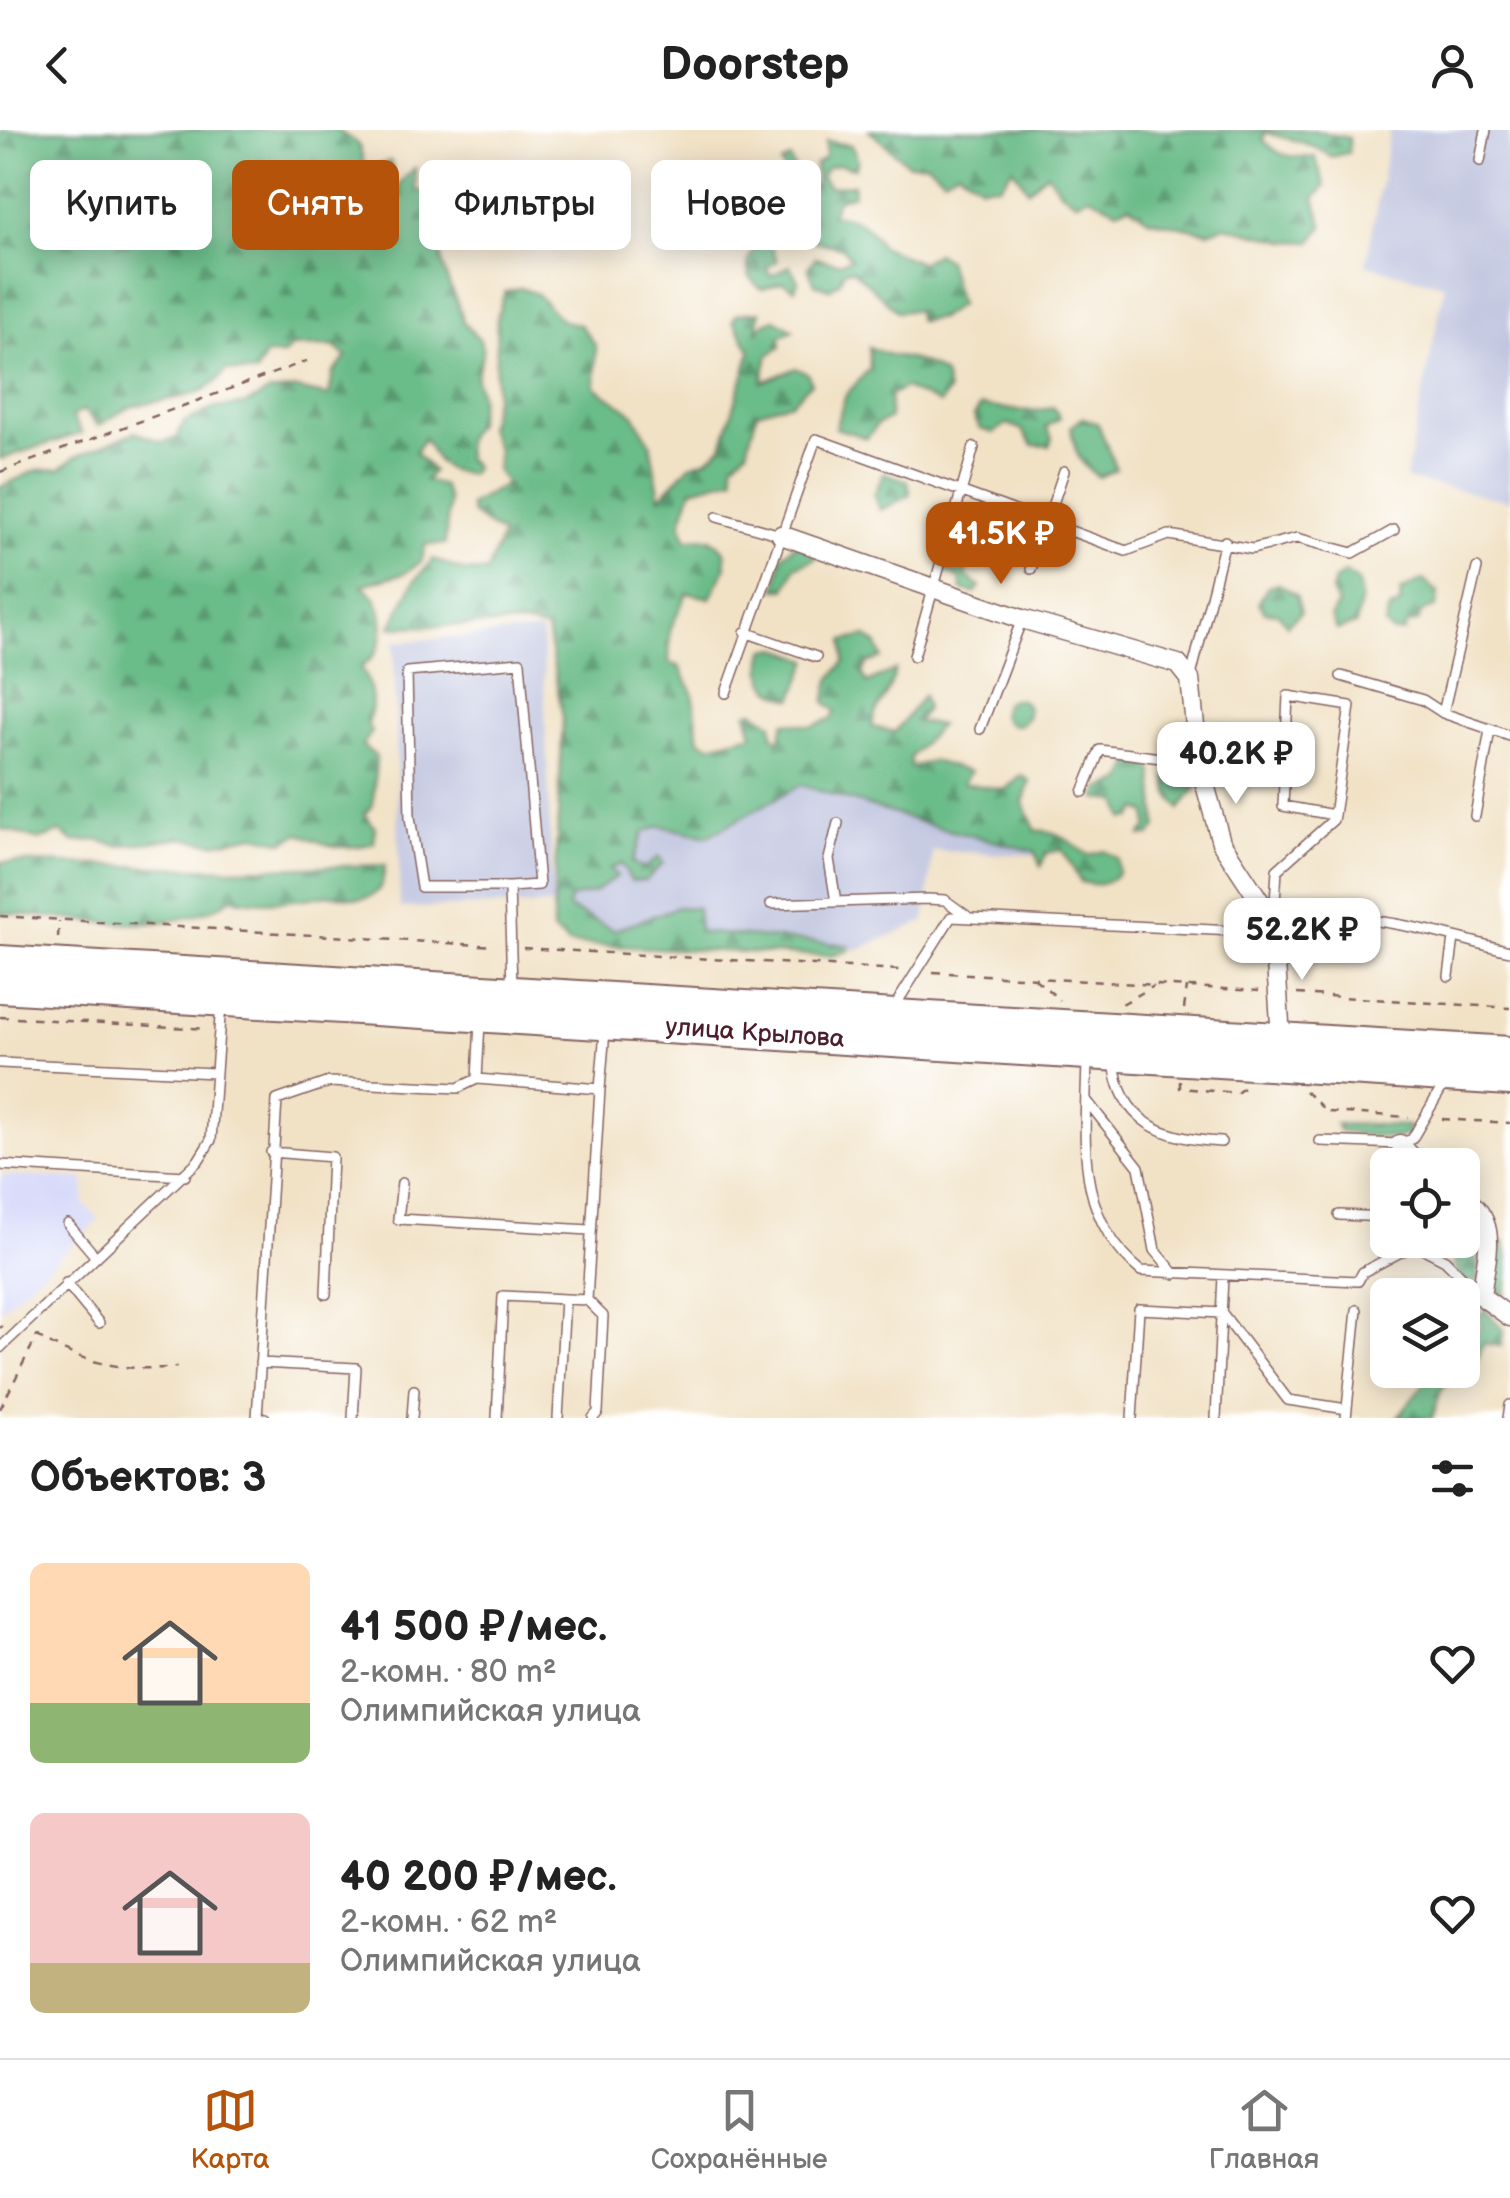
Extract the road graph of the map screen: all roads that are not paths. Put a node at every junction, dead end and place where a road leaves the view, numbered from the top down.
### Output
1 (1486, 130) edge
2 (1480, 161) dead end
3 (974, 447) dead end
4 (1064, 471) dead end
5 (961, 492) junction
6 (717, 517) dead end
7 (1046, 522) junction
8 (1394, 530) dead end
9 (781, 535) junction
10 (1225, 541) junction
11 (1477, 568) dead end
12 (1031, 569) dead end
13 (932, 590) junction
14 (1022, 620) junction
15 (745, 632) junction
16 (914, 656) dead end
17 (816, 657) dead end
18 (1341, 676) dead end
19 (1190, 679) junction
20 (726, 692) dead end
21 (1443, 713) junction
22 (980, 730) dead end
23 (1490, 730) junction
24 (1510, 736) edge
25 (1198, 764) junction
26 (1083, 792) dead end
27 (1334, 815) junction
28 (1474, 816) dead end
29 (838, 823) dead end
30 (510, 887) junction
31 (836, 902) junction
32 (771, 904) dead end
33 (969, 918) junction
34 (1274, 932) junction
35 (1454, 938) junction
36 (1510, 951) edge
37 (0, 961) edge
38 (1450, 976) dead end
39 (0, 987) edge
40 (511, 1004) junction
41 (891, 1012) junction
42 (220, 1015) junction
43 (480, 1016) junction
44 (606, 1024) junction
45 (1282, 1038) junction
46 (1510, 1052) edge
47 (1101, 1055) junction
48 (0, 1062) edge
49 (215, 1074) junction
50 (1450, 1076) junction
51 (476, 1079) junction
52 (1510, 1080) edge
53 (600, 1089) junction
54 (1087, 1101) junction
55 (1320, 1141) dead end
56 (1221, 1142) dead end
57 (1400, 1144) junction
58 (1404, 1148) edge
59 (272, 1152) junction
60 (0, 1165) edge
61 (185, 1176) junction
62 (402, 1183) dead end
63 (1480, 1208) edge
64 (1339, 1214) dead end
65 (1370, 1216) edge
66 (68, 1224) dead end
67 (590, 1230) junction
68 (96, 1256) junction
69 (1385, 1258) edge
70 (1441, 1258) edge
71 (1175, 1274) junction
72 (1223, 1277) junction
73 (66, 1283) junction
74 (326, 1294) dead end
75 (1481, 1296) junction
76 (565, 1299) junction
77 (587, 1300) junction
78 (1357, 1310) dead end
79 (1222, 1314) junction
80 (1510, 1316) edge
81 (99, 1323) dead end
82 (0, 1348) edge
83 (260, 1363) junction
84 (414, 1390) dead end
85 (1510, 1405) edge
86 (1346, 1413) edge
87 (264, 1418) edge
88 (353, 1418) edge
89 (412, 1418) edge
90 (497, 1418) edge
91 (558, 1418) edge
92 (594, 1418) edge
93 (1132, 1418) edge
94 (1216, 1418) edge
95 (1508, 1418) edge

1 - 2 lane
3 - 5 lane
4 - 7 lane
5 - 7 lane
5 - 9 lane
5 - 13 lane
6 - 9 lane
7 - 10 lane
7 - 12 lane
8 - 10 lane
9 - 13 street
9 - 15 lane
10 - 19 lane
11 - 21 lane
13 - 14 street
13 - 16 lane
14 - 19 street
14 - 22 lane
15 - 17 lane
15 - 20 lane
18 - 21 lane
19 - 25 street
21 - 23 lane
23 - 24 lane
23 - 28 lane
25 - 26 lane
25 - 34 street
27 - 27 lane
27 - 34 lane
29 - 31 lane
30 - 30 lane
30 - 40 lane
31 - 32 lane
31 - 33 lane
33 - 34 lane
33 - 41 lane
34 - 35 lane
34 - 45 street
35 - 36 lane
35 - 38 lane
37 - 40 main road, улица Крылова
39 - 42 main road, улица Крылова
40 - 41 main road, улица Крылова
40 - 43 main road, улица Крылова
40 - 44 main road, улица Крылова
41 - 45 main road, улица Крылова
42 - 43 main road, улица Крылова
42 - 49 lane
43 - 51 lane
44 - 47 main road, улица Крылова
44 - 53 lane
45 - 46 main road, улица Крылова
47 - 50 main road, улица Крылова
47 - 54 lane
47 - 56 lane
48 - 49 lane
49 - 61 lane
50 - 52 main road, улица Крылова
50 - 57 lane
51 - 53 lane
51 - 59 lane
53 - 67 lane
54 - 71 lane
54 - 71 lane
55 - 57 lane
57 - 58 street
59 - 74 lane
59 - 83 lane
60 - 61 lane
61 - 68 lane
62 - 67 lane
63 - 75 street
64 - 65 lane
66 - 68 lane
67 - 77 lane
68 - 73 lane
69 - 72 lane
70 - 75 lane
71 - 72 lane
72 - 79 lane
73 - 81 lane
73 - 82 lane
75 - 80 street
76 - 77 lane
76 - 90 lane
76 - 91 lane
77 - 92 lane
78 - 86 lane
79 - 86 lane
79 - 93 lane
79 - 94 lane
83 - 87 lane
83 - 88 lane
84 - 89 lane
85 - 95 lane

